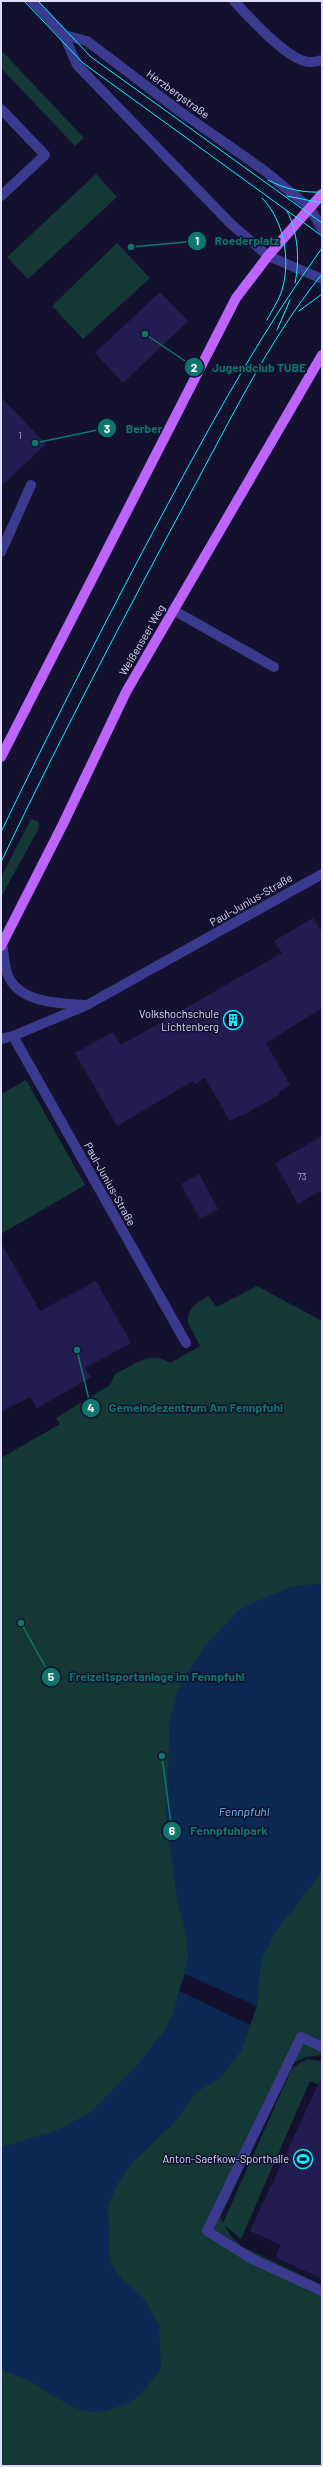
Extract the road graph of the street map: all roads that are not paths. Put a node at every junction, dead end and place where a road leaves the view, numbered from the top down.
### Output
1 (32, 1) edge
2 (234, 1) edge
3 (64, 35) junction
4 (322, 60) edge
5 (1, 109) edge
6 (322, 194) edge
7 (1, 196) edge
8 (310, 208) junction
9 (322, 229) edge
10 (268, 256) junction
11 (322, 279) edge
12 (322, 355) edge
13 (31, 485) dead end
14 (1, 552) edge
15 (173, 610) junction
16 (274, 667) dead end
17 (1, 757) edge
18 (322, 874) edge
19 (2, 944) edge
20 (87, 1005) junction
21 (14, 1036) junction
22 (1, 1038) edge
23 (186, 1343) dead end
24 (322, 2047) edge
25 (322, 2291) edge

1 - 3 street
2 - 4 street
3 - 8 street, Herzbergstraße
3 - 10 street
5 - 7 street
6 - 8 main road
8 - 9 street
8 - 10 main road
10 - 11 street
10 - 17 main road
12 - 15 main road, Weißenseer Weg
13 - 14 street
15 - 16 street
15 - 19 main road, Weißenseer Weg
18 - 20 street, Paul-Junius-Straße
19 - 20 street
20 - 21 street, Paul-Junius-Straße
21 - 22 street, Paul-Junius-Straße
21 - 23 street, Paul-Junius-Straße
24 - 25 street

